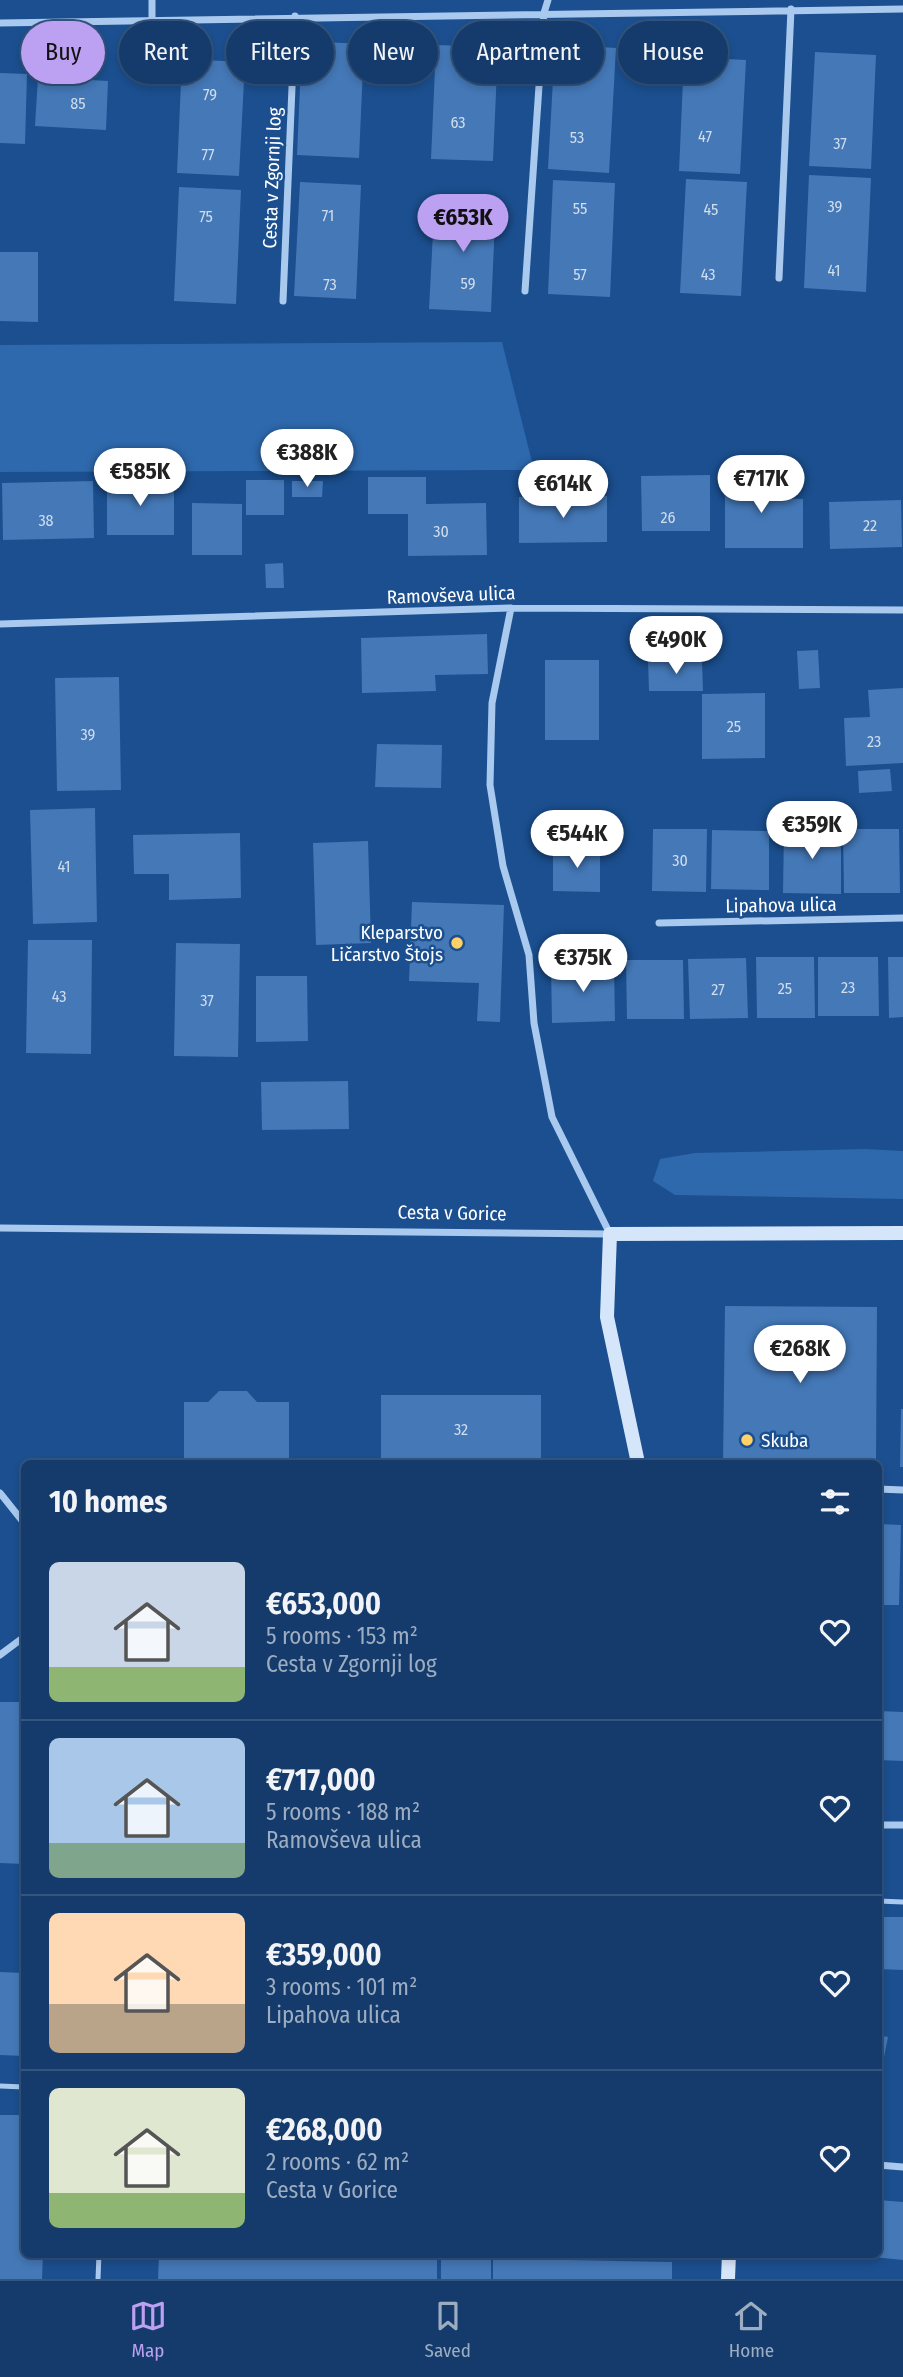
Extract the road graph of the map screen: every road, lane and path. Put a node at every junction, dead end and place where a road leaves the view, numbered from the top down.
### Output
1 (152, 0) edge
2 (548, 0) edge
3 (791, 9) junction
4 (903, 9) edge
5 (544, 13) junction
6 (295, 16) junction
7 (152, 18) junction
8 (0, 23) edge
9 (779, 278) dead end
10 (525, 291) dead end
11 (283, 301) dead end
12 (511, 608) junction
13 (903, 610) edge
14 (0, 624) edge
15 (903, 918) edge
16 (659, 923) dead end
17 (0, 1228) edge
18 (903, 1233) edge
19 (610, 1234) junction
20 (637, 1460) edge
21 (882, 1489) edge
22 (903, 1490) edge
23 (0, 1493) edge
24 (21, 1518) edge
25 (21, 1639) edge
26 (0, 1655) edge
27 (882, 1825) edge
28 (903, 1825) edge
29 (882, 1901) edge
30 (903, 1902) edge
31 (0, 2086) edge
32 (21, 2087) edge
33 (882, 2165) edge
34 (903, 2167) edge
35 (99, 2258) edge
36 (729, 2258) edge
37 (98, 2279) edge
38 (728, 2279) edge

1 - 7 street
2 - 5 street
3 - 4 street
3 - 5 street
3 - 9 street
5 - 6 street
5 - 10 street
6 - 7 street
6 - 11 street, Cesta v Zgornji log
7 - 8 street
12 - 13 street, Ramovševa ulica
12 - 14 street, Ramovševa ulica
12 - 19 street
15 - 16 street, Lipahova ulica
17 - 19 street, Cesta v Gorice
18 - 19 street, Cesta v Gorice
19 - 20 street
21 - 22 street
23 - 24 street
25 - 26 street
27 - 28 street
29 - 30 lane
31 - 32 lane
33 - 34 street
35 - 37 lane
36 - 38 street

